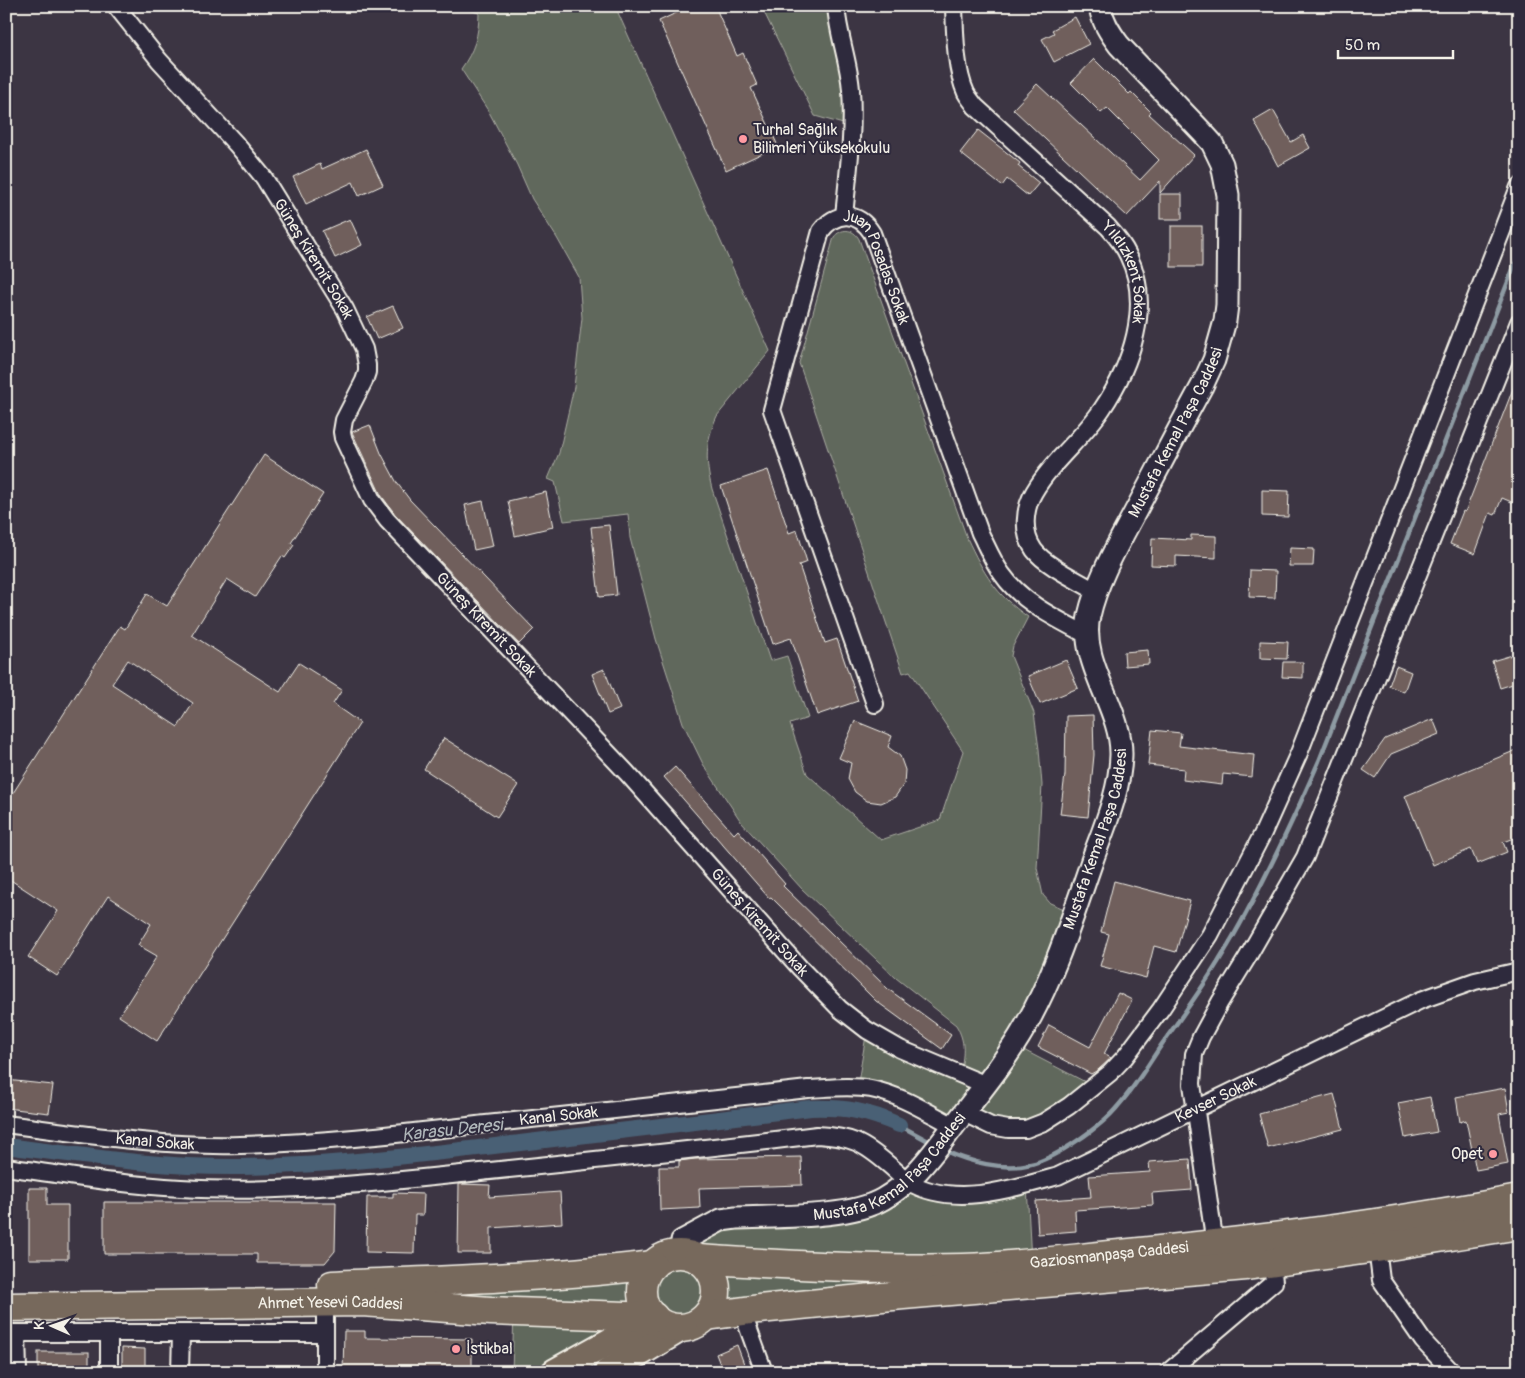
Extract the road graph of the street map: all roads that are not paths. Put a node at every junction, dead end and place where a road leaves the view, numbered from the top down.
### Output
1 (116, 6) edge
2 (836, 6) edge
3 (954, 6) edge
4 (1100, 6) edge
5 (1519, 187) edge
6 (844, 216) junction
7 (1519, 322) edge
8 (1097, 592) junction
9 (1087, 635) junction
10 (875, 704) dead end
11 (1519, 971) edge
12 (986, 1085) junction
13 (1196, 1110) junction
14 (6, 1124) edge
15 (955, 1125) junction
16 (6, 1168) edge
17 (908, 1181) junction
18 (1519, 1199) edge
19 (1519, 1225) edge
20 (1215, 1245) junction
21 (1377, 1248) junction
22 (690, 1256) junction
23 (1272, 1264) junction
24 (653, 1265) junction
25 (6, 1290) edge
26 (325, 1302) junction
27 (6, 1307) edge
28 (742, 1311) junction
29 (706, 1316) junction
30 (654, 1318) junction
31 (681, 1328) junction
32 (12, 1333) edge
33 (109, 1333) junction
34 (181, 1333) junction
35 (325, 1333) junction
36 (18, 1372) edge
37 (109, 1372) edge
38 (180, 1372) edge
39 (325, 1372) edge
40 (555, 1372) edge
41 (608, 1372) edge
42 (764, 1372) edge
43 (1168, 1372) edge
44 (1452, 1372) edge

1 - 12 street, Güneş Kiremit Sokak
2 - 6 street
3 - 8 street, Yıldızkent Sokak
4 - 8 street, Mustafa Kemal Paşa Caddesi
5 - 15 street, Kanal Sokak
6 - 9 street, Juan Posadas Sokak
6 - 10 street, Juan Posadas Sokak
7 - 13 street
8 - 9 street, Mustafa Kemal Paşa Caddesi
9 - 12 street, Mustafa Kemal Paşa Caddesi
11 - 13 street, Kevser Sokak
12 - 15 street, Mustafa Kemal Paşa Caddesi
13 - 17 street, Kevser Sokak
13 - 20 street
14 - 15 street, Kanal Sokak
15 - 17 street, Mustafa Kemal Paşa Caddesi
16 - 17 street, Kevser Sokak
17 - 22 street, Mustafa Kemal Paşa Caddesi
18 - 20 highway, Gaziosmanpaşa Caddesi
19 - 21 highway, Gaziosmanpaşa Caddesi
20 - 22 highway, Gaziosmanpaşa Caddesi
21 - 23 highway, Gaziosmanpaşa Caddesi
21 - 44 street
22 - 24 highway, Gaziosmanpaşa Caddesi
22 - 29 highway
23 - 28 highway, Gaziosmanpaşa Caddesi
23 - 43 street
24 - 25 highway, Ahmet Yesevi Caddesi
24 - 30 highway
26 - 27 highway, Ahmet Yesevi Caddesi
26 - 30 highway, Ahmet Yesevi Caddesi
26 - 35 street
28 - 29 highway, Gaziosmanpaşa Caddesi
28 - 42 street
29 - 31 highway, Gaziosmanpaşa Caddesi
30 - 31 highway
30 - 40 main road
31 - 41 main road, Gaziosmanpaşa Caddesi
32 - 33 street
32 - 36 street
33 - 34 street
33 - 37 street
34 - 35 street
34 - 38 street
35 - 39 street

